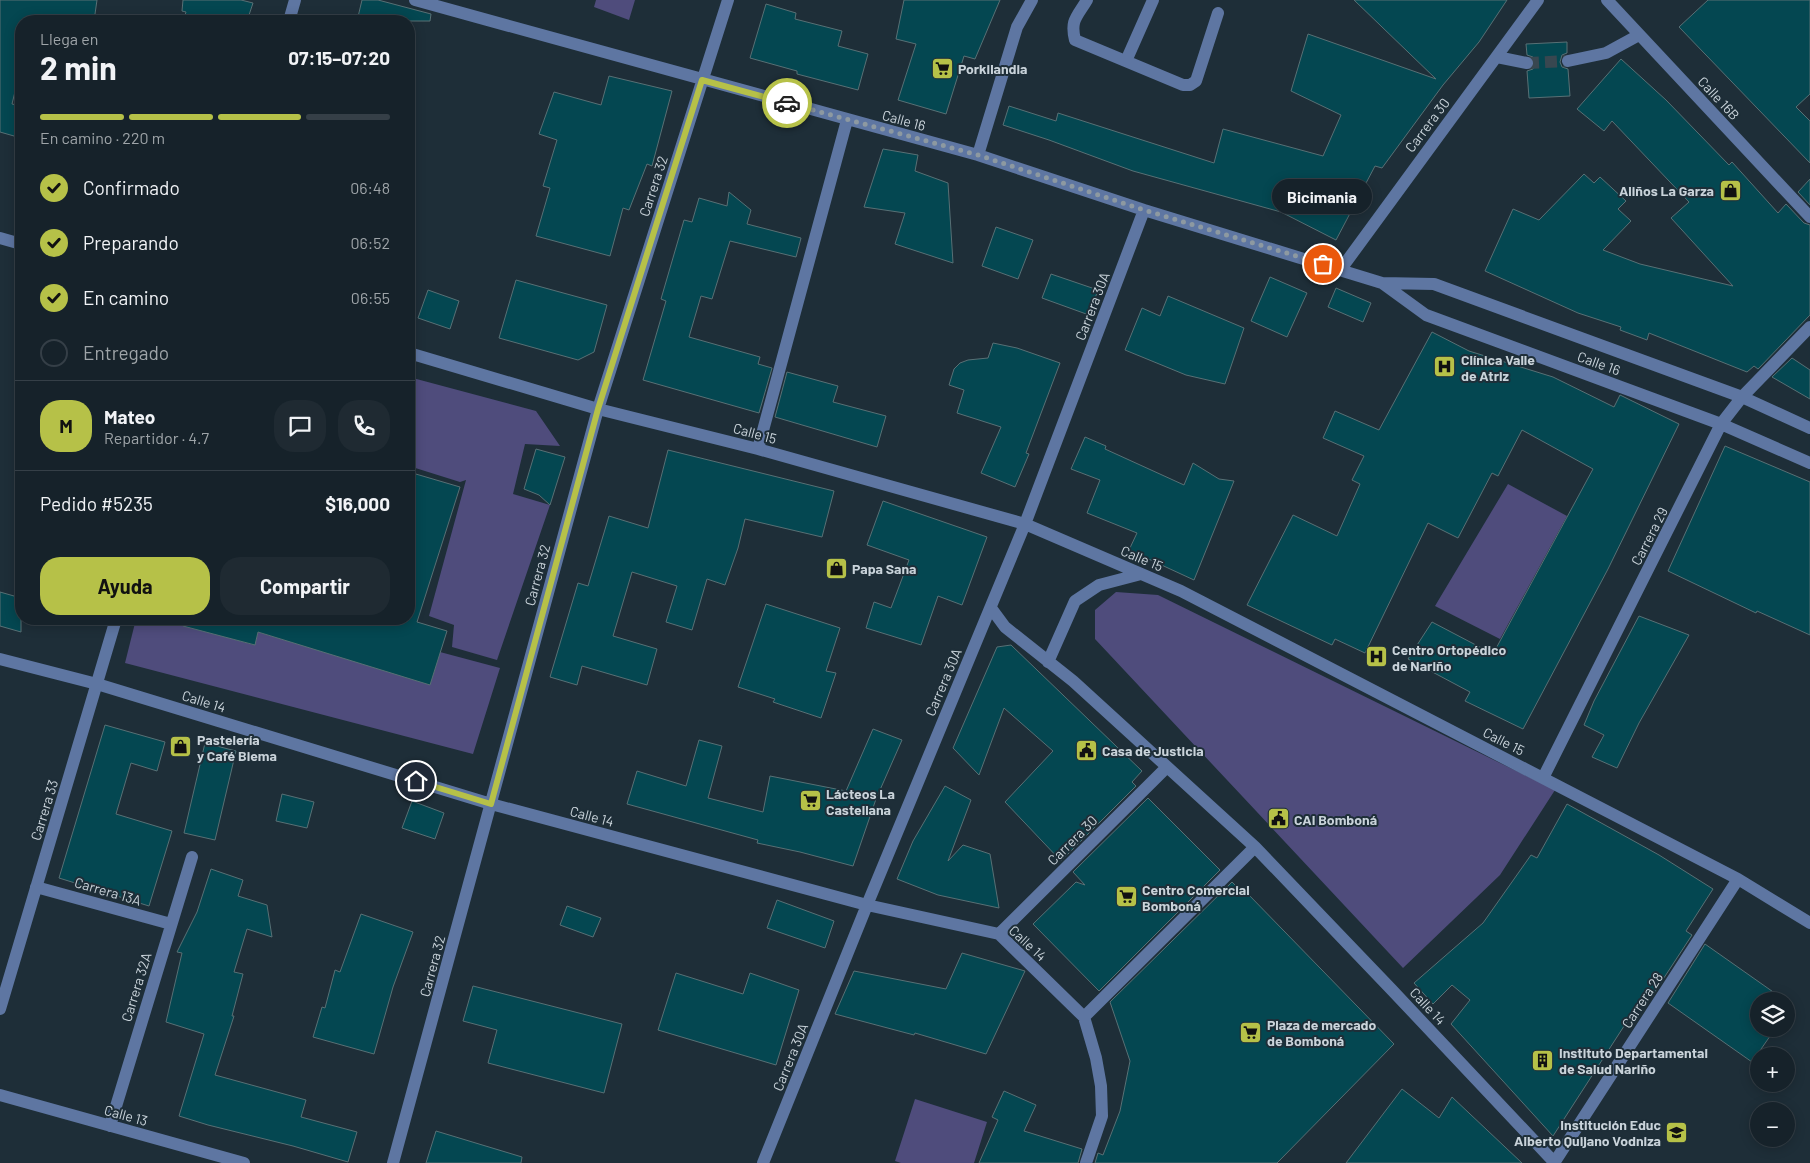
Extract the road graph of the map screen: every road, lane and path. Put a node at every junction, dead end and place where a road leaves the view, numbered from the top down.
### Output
1 (295, 0) edge
2 (415, 0) edge
3 (728, 0) edge
4 (1032, 0) edge
5 (1087, 0) edge
6 (1153, 0) edge
7 (1538, 0) edge
8 (1607, 0) edge
9 (1218, 13) dead end
10 (291, 15) edge
11 (1639, 35) junction
12 (1496, 57) junction
13 (1126, 61) junction
14 (1568, 61) tunnel mouth
15 (1527, 63) tunnel mouth
16 (702, 80) junction
17 (847, 120) junction
18 (978, 155) junction
19 (1144, 210) junction
20 (1810, 217) edge
21 (0, 238) edge
22 (15, 242) edge
23 (1341, 269) junction
24 (1382, 283) junction
25 (1810, 327) edge
26 (415, 355) edge
27 (1742, 397) junction
28 (598, 409) junction
29 (1721, 424) junction
30 (1810, 428) edge
31 (758, 449) junction
32 (1810, 463) edge
33 (1025, 524) junction
34 (1141, 574) junction
35 (991, 608) junction
36 (114, 625) edge
37 (0, 659) edge
38 (1048, 662) junction
39 (97, 684) junction
40 (1167, 767) junction
41 (1543, 778) junction
42 (491, 804) junction
43 (1255, 847) junction
44 (192, 857) dead end
45 (1738, 879) junction
46 (36, 887) junction
47 (867, 905) junction
48 (1810, 923) edge
49 (171, 924) junction
50 (999, 934) junction
51 (0, 1009) edge
52 (1084, 1017) junction
53 (0, 1096) edge
54 (110, 1126) junction
55 (244, 1163) edge
56 (393, 1163) edge
57 (763, 1163) edge
58 (1086, 1163) edge
59 (1554, 1163) edge

1 - 10 street
2 - 16 street, Calle 16
3 - 16 street, Carrera 32
4 - 18 street
5 - 13 street
6 - 13 street
7 - 12 street, Carrera 30
8 - 11 street, Calle 16B
9 - 13 street
11 - 14 street
11 - 20 street, Calle 16B
12 - 15 street
12 - 23 street, Carrera 30
16 - 17 street, Calle 16
16 - 28 street, Carrera 32
17 - 18 street, Calle 16
17 - 31 street
18 - 19 street, Calle 16
19 - 23 street, Calle 16
19 - 33 street, Carrera 30A
21 - 22 street
23 - 24 street, Calle 16
24 - 27 street, Calle 16
24 - 29 street, Calle 16
25 - 27 street, Carrera 29
26 - 28 street, Calle 15
27 - 29 street, Carrera 29
27 - 30 street, Calle 16
28 - 31 street, Calle 15
28 - 42 street, Carrera 32
29 - 32 street, Calle 16
29 - 41 street, Carrera 29
31 - 33 street, Calle 15
33 - 34 street, Calle 15
33 - 35 street, Carrera 30A
34 - 38 street
34 - 41 street, Calle 15
35 - 38 street, Calle 14
35 - 47 street, Carrera 30A
36 - 39 street, Carrera 33
37 - 39 street, Calle 14
38 - 40 street, Calle 14
39 - 42 street, Calle 14
39 - 46 street, Carrera 33
40 - 43 street, Calle 14
40 - 50 street, Carrera 30
41 - 45 street, Calle 15
42 - 47 street, Calle 14
42 - 56 street, Carrera 32
43 - 52 street
43 - 59 street, Calle 14
44 - 49 street, Carrera 32A
45 - 48 street, Calle 15
45 - 59 street, Carrera 28
46 - 49 street, Carrera 13A
46 - 51 street, Carrera 33
47 - 50 street, Calle 14
47 - 57 street, Carrera 30A
49 - 54 street, Carrera 32A
50 - 52 street, Calle 14
52 - 58 street, Calle 14
53 - 54 street, Calle 13
54 - 55 street, Calle 13

